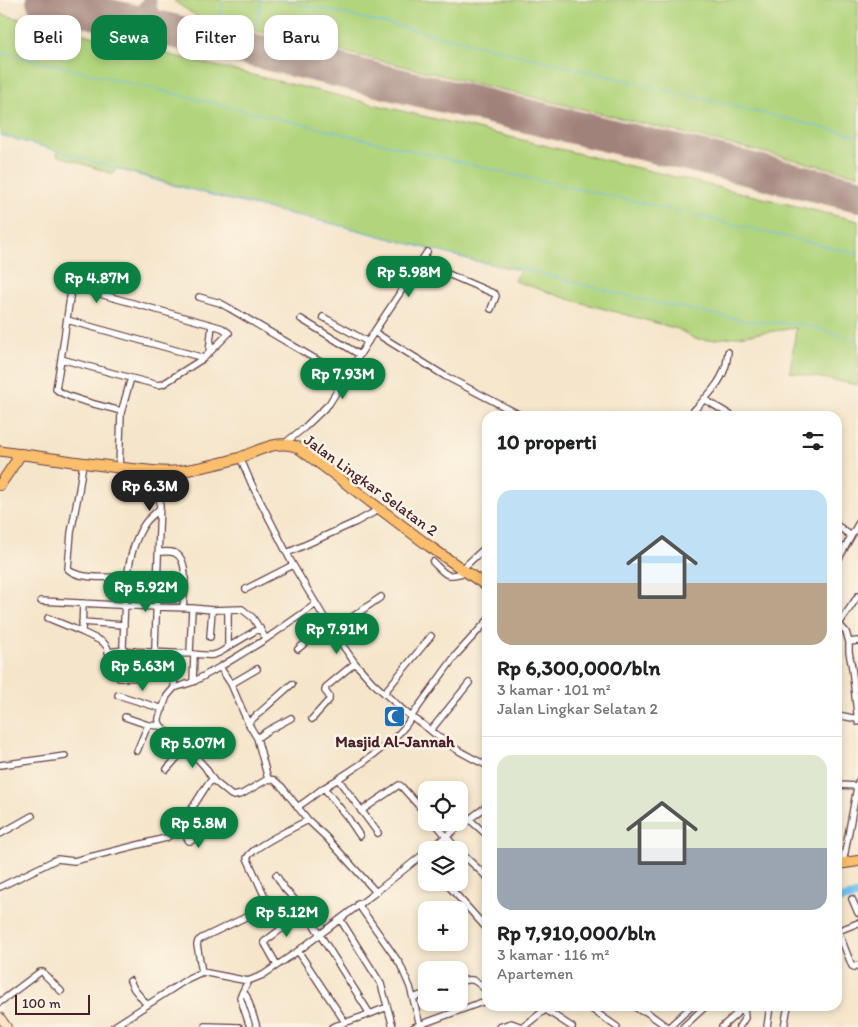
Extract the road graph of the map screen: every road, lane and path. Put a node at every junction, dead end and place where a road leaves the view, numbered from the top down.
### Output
1 (427, 252) dead end
2 (422, 260) junction
3 (199, 297) dead end
4 (491, 309) dead end
5 (323, 317) dead end
6 (301, 319) dead end
7 (68, 320) junction
8 (212, 325) junction
9 (374, 332) junction
10 (368, 342) junction
11 (209, 352) junction
12 (728, 352) dead end
13 (360, 355) junction
14 (204, 358) junction
15 (61, 359) junction
16 (346, 377) junction
17 (131, 378) junction
18 (704, 399) junction
19 (121, 410) junction
20 (512, 411) edge
21 (693, 411) edge
22 (724, 411) edge
23 (284, 444) junction
24 (0, 451) edge
25 (20, 454) junction
26 (240, 458) junction
27 (83, 463) junction
28 (119, 468) junction
29 (161, 472) junction
30 (0, 485) edge
31 (160, 508) junction
32 (380, 508) junction
33 (858, 524) edge
34 (842, 529) edge
35 (851, 536) junction
36 (159, 552) junction
37 (482, 552) edge
38 (287, 553) junction
39 (842, 553) edge
40 (433, 562) dead end
41 (293, 565) junction
42 (465, 570) junction
43 (127, 578) junction
44 (482, 583) edge
45 (246, 589) dead end
46 (858, 596) edge
47 (381, 597) dead end
48 (40, 601) dead end
49 (83, 603) junction
50 (316, 604) junction
51 (125, 605) junction
52 (156, 607) junction
53 (183, 608) junction
54 (192, 608) junction
55 (212, 610) junction
56 (228, 610) junction
57 (48, 618) dead end
58 (842, 618) edge
59 (82, 622) junction
60 (124, 625) junction
61 (330, 626) junction
62 (482, 627) edge
63 (260, 628) junction
64 (842, 628) edge
65 (82, 632) junction
66 (431, 636) dead end
67 (210, 637) dead end
68 (266, 640) junction
69 (858, 641) edge
70 (849, 642) junction
71 (228, 647) junction
72 (298, 649) dead end
73 (124, 650) junction
74 (134, 651) junction
75 (154, 651) junction
76 (108, 652) junction
77 (175, 652) junction
78 (192, 653) junction
79 (355, 662) junction
80 (220, 667) junction
81 (257, 669) dead end
82 (132, 678) junction
83 (193, 682) junction
84 (469, 683) dead end
85 (231, 684) junction
86 (292, 684) dead end
87 (174, 688) junction
88 (384, 693) junction
89 (118, 695) dead end
90 (163, 708) junction
91 (842, 716) edge
92 (125, 717) dead end
93 (411, 717) junction
94 (292, 718) dead end
95 (312, 719) dead end
96 (858, 720) edge
97 (248, 723) junction
98 (148, 725) junction
99 (161, 726) junction
100 (430, 730) junction
101 (257, 738) junction
102 (184, 747) junction
103 (137, 751) dead end
104 (65, 756) dead end
105 (482, 763) edge
106 (0, 765) edge
107 (167, 769) dead end
108 (268, 779) junction
109 (338, 779) junction
110 (214, 781) junction
111 (858, 782) edge
112 (842, 785) edge
113 (858, 786) edge
114 (324, 788) junction
115 (418, 805) edge
116 (297, 807) junction
117 (482, 808) edge
118 (361, 811) junction
119 (32, 816) dead end
120 (468, 819) joint
121 (308, 820) junction
122 (224, 821) dead end
123 (180, 828) junction
124 (442, 831) edge
125 (452, 831) edge
126 (482, 831) edge
127 (378, 833) dead end
128 (0, 834) edge
129 (360, 836) dead end
130 (446, 836) junction
131 (439, 841) edge
132 (450, 841) edge
133 (842, 855) edge
134 (418, 858) edge
135 (468, 860) edge
136 (858, 860) edge
137 (842, 864) edge
138 (482, 873) edge
139 (276, 876) dead end
140 (0, 887) edge
141 (453, 891) edge
142 (376, 892) junction
143 (852, 899) dead end
144 (358, 904) junction
145 (305, 911) junction
146 (858, 913) edge
147 (248, 916) dead end
148 (340, 919) junction
149 (482, 923) edge
150 (858, 923) edge
151 (282, 929) junction
152 (842, 929) edge
153 (319, 935) junction
154 (842, 941) edge
155 (298, 951) junction
156 (277, 965) junction
157 (858, 965) edge
158 (202, 972) junction
159 (468, 978) edge
160 (130, 980) dead end
161 (248, 981) junction
162 (482, 987) edge
163 (60, 991) dead end
164 (243, 991) junction
165 (418, 996) edge
166 (413, 998) junction
167 (0, 1002) edge
168 (482, 1002) edge
169 (147, 1005) junction
170 (387, 1007) junction
171 (541, 1011) edge
172 (550, 1011) edge
173 (594, 1011) edge
174 (641, 1011) edge
175 (645, 1011) joint
176 (686, 1011) edge
177 (700, 1011) edge
178 (740, 1011) edge
179 (744, 1011) edge
180 (769, 1011) edge
181 (787, 1011) edge
182 (370, 1014) junction
183 (0, 1017) edge
184 (345, 1022) junction
185 (428, 1025) edge
186 (205, 1026) dead end
187 (417, 1026) edge
188 (7, 1027) edge
189 (113, 1027) edge
190 (239, 1027) edge
191 (250, 1027) edge
192 (257, 1027) edge
193 (332, 1027) edge
194 (394, 1027) edge
195 (499, 1027) edge
196 (523, 1027) edge
197 (572, 1027) edge
198 (617, 1027) edge
199 (668, 1027) edge
200 (682, 1027) edge
201 (722, 1027) edge
202 (739, 1027) edge
203 (767, 1027) edge
204 (784, 1027) edge

1 - 2 street
2 - 4 street
2 - 9 street
3 - 16 street
5 - 10 street
6 - 13 street
7 - 8 street
7 - 14 street
7 - 15 street
8 - 11 street
8 - 11 street
9 - 10 street
9 - 20 street
10 - 13 street
11 - 14 street
12 - 18 street
13 - 16 street
14 - 17 street
15 - 17 street
15 - 19 street
16 - 23 street
17 - 19 street
18 - 21 street
18 - 22 street
19 - 28 street
23 - 26 highway, Jalan Lingkar Selatan 2
23 - 32 highway, Jalan Lingkar Selatan 2
24 - 25 main road
25 - 27 highway, Jalan Lingkar Selatan 2
25 - 30 highway
26 - 29 highway, Jalan Lingkar Selatan 2
26 - 38 street
27 - 28 highway, Jalan Lingkar Selatan 2
27 - 43 street
28 - 29 highway, Jalan Lingkar Selatan 2
29 - 31 street
31 - 36 street
31 - 43 street
32 - 38 street
32 - 42 highway, Jalan Lingkar Selatan 2
33 - 35 street
34 - 35 street
35 - 39 street
36 - 52 street
36 - 53 street
37 - 42 street
38 - 41 street
40 - 42 street
41 - 45 street
41 - 50 street
42 - 44 highway, Jalan Lingkar Selatan 2
43 - 51 street
46 - 58 street
47 - 61 street
48 - 49 street
49 - 51 street
49 - 59 street
50 - 61 street
50 - 68 street
51 - 52 street
51 - 60 street
52 - 53 street
52 - 75 street
53 - 54 street
54 - 55 street
54 - 78 street
55 - 56 street
55 - 67 street
56 - 63 street
56 - 71 street
57 - 65 street
59 - 60 street
59 - 65 street
60 - 73 street
61 - 72 street
61 - 79 street
62 - 93 street
63 - 68 street
63 - 71 street
64 - 70 street
65 - 76 street
66 - 88 street
68 - 80 street
69 - 70 street
70 - 96 street
71 - 78 street
73 - 74 street
73 - 76 street
74 - 75 street
74 - 82 street
75 - 77 street
75 - 82 street
76 - 82 street
77 - 78 street
77 - 87 street
78 - 83 street
79 - 88 street
79 - 95 street
80 - 83 street
80 - 85 street
81 - 85 street
83 - 87 street
84 - 100 street
85 - 97 street
86 - 97 street
87 - 90 street
88 - 93 street
89 - 90 street
90 - 99 street
91 - 96 street
92 - 98 street
93 - 100 street
93 - 109 street
94 - 101 street
97 - 101 street
98 - 99 street
98 - 103 street
99 - 102 street
100 - 105 street
101 - 108 street
102 - 107 street
102 - 110 street
104 - 106 street
108 - 110 street
108 - 116 street
109 - 114 street
109 - 118 street
110 - 123 street
111 - 113 street
112 - 113 street
113 - 133 street
114 - 116 street
114 - 129 street
115 - 118 street
116 - 121 street
117 - 120 street
118 - 127 street
119 - 128 street
120 - 126 street
121 - 142 street
121 - 151 street
122 - 123 street
123 - 140 street
124 - 130 street
125 - 130 street
130 - 131 street
130 - 132 street
134 - 142 street
135 - 138 street
136 - 137 highway
139 - 145 street
141 - 149 street
142 - 144 street
143 - 146 street
144 - 148 street
144 - 166 street
145 - 151 street
145 - 153 street
147 - 158 street
148 - 153 street
148 - 170 street
150 - 152 street
151 - 156 street
153 - 155 street
153 - 182 street
154 - 157 street
155 - 156 street
155 - 184 street
156 - 161 street
158 - 161 street
158 - 169 street
159 - 162 street
160 - 169 street
161 - 164 street
163 - 167 street
164 - 191 street
164 - 192 street
165 - 166 street
166 - 187 street
168 - 185 street
169 - 189 street
170 - 182 street
170 - 194 street
171 - 196 street
172 - 197 street
173 - 198 street
174 - 175 street
175 - 199 street
176 - 199 street
177 - 200 street
178 - 201 street
179 - 202 street
180 - 203 street
181 - 204 street
182 - 184 street
183 - 188 street
184 - 193 street
185 - 187 street
186 - 190 street
195 - 196 street

